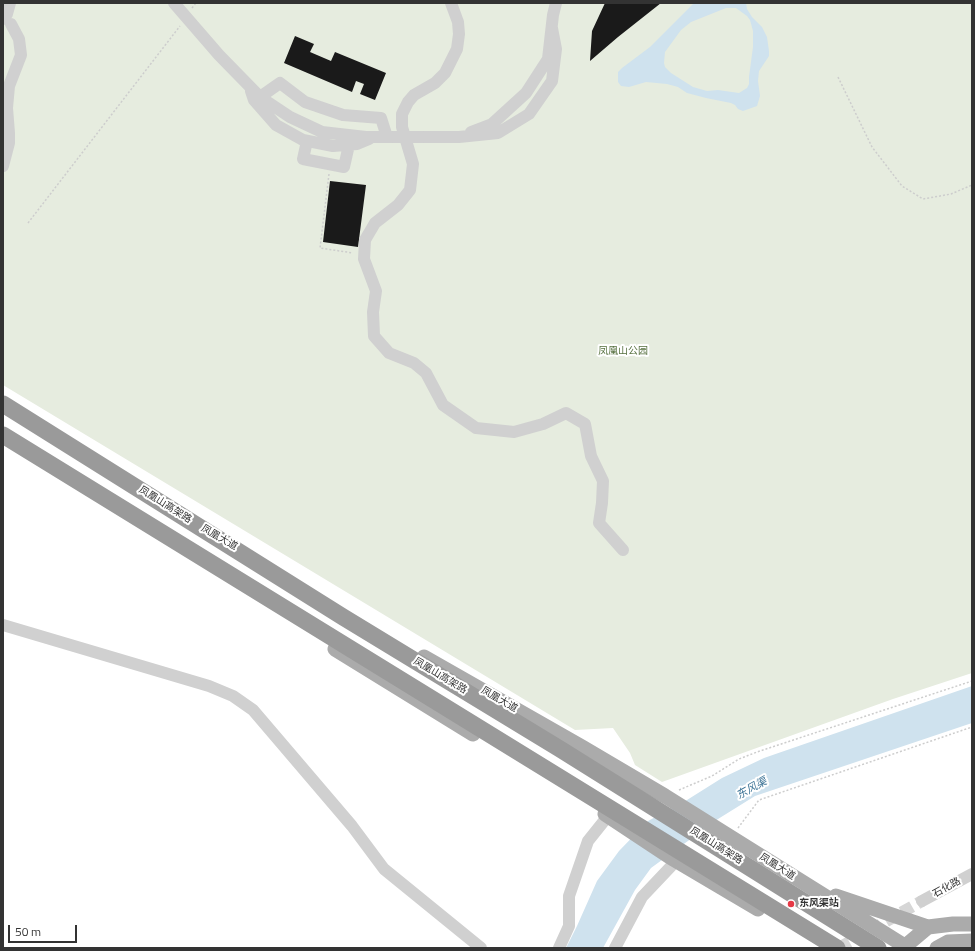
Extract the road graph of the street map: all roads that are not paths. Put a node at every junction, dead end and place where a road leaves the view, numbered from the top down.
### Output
1 (174, 3) edge
2 (451, 3) edge
3 (556, 3) edge
4 (8, 12) edge
5 (552, 28) junction
6 (250, 87) junction
7 (260, 96) junction
8 (374, 137) junction
9 (390, 137) junction
10 (459, 137) junction
11 (307, 141) junction
12 (349, 145) junction
13 (3, 166) edge
14 (3, 404) edge
15 (3, 411) edge
16 (3, 435) edge
17 (3, 443) edge
18 (623, 550) dead end
19 (3, 625) edge
20 (608, 816) junction
21 (673, 859) junction
22 (972, 874) edge
23 (812, 888) junction
24 (922, 901) tunnel mouth
25 (972, 924) edge
26 (928, 927) junction
27 (972, 941) edge
28 (905, 947) edge
29 (481, 948) edge
30 (559, 948) edge
31 (615, 948) edge
32 (823, 948) edge
33 (837, 948) edge
34 (878, 948) edge
35 (937, 948) edge

1 - 6 street
2 - 18 street
3 - 5 street
4 - 13 street
5 - 10 street
5 - 10 street
6 - 7 street
6 - 11 street
7 - 8 street
7 - 9 street
8 - 9 street
8 - 12 street
9 - 10 street, bridge
11 - 12 street
11 - 12 street
14 - 34 highway, 凤凰山高架路, bridge
15 - 23 main road, 凤凰大道
16 - 33 highway
17 - 20 main road
19 - 29 street
20 - 21 main road
20 - 30 street
21 - 31 street
21 - 32 main road
22 - 24 street, 石化路
23 - 26 main road
23 - 28 main road, 凤凰大道
25 - 26 main road
26 - 28 main road
27 - 35 main road

